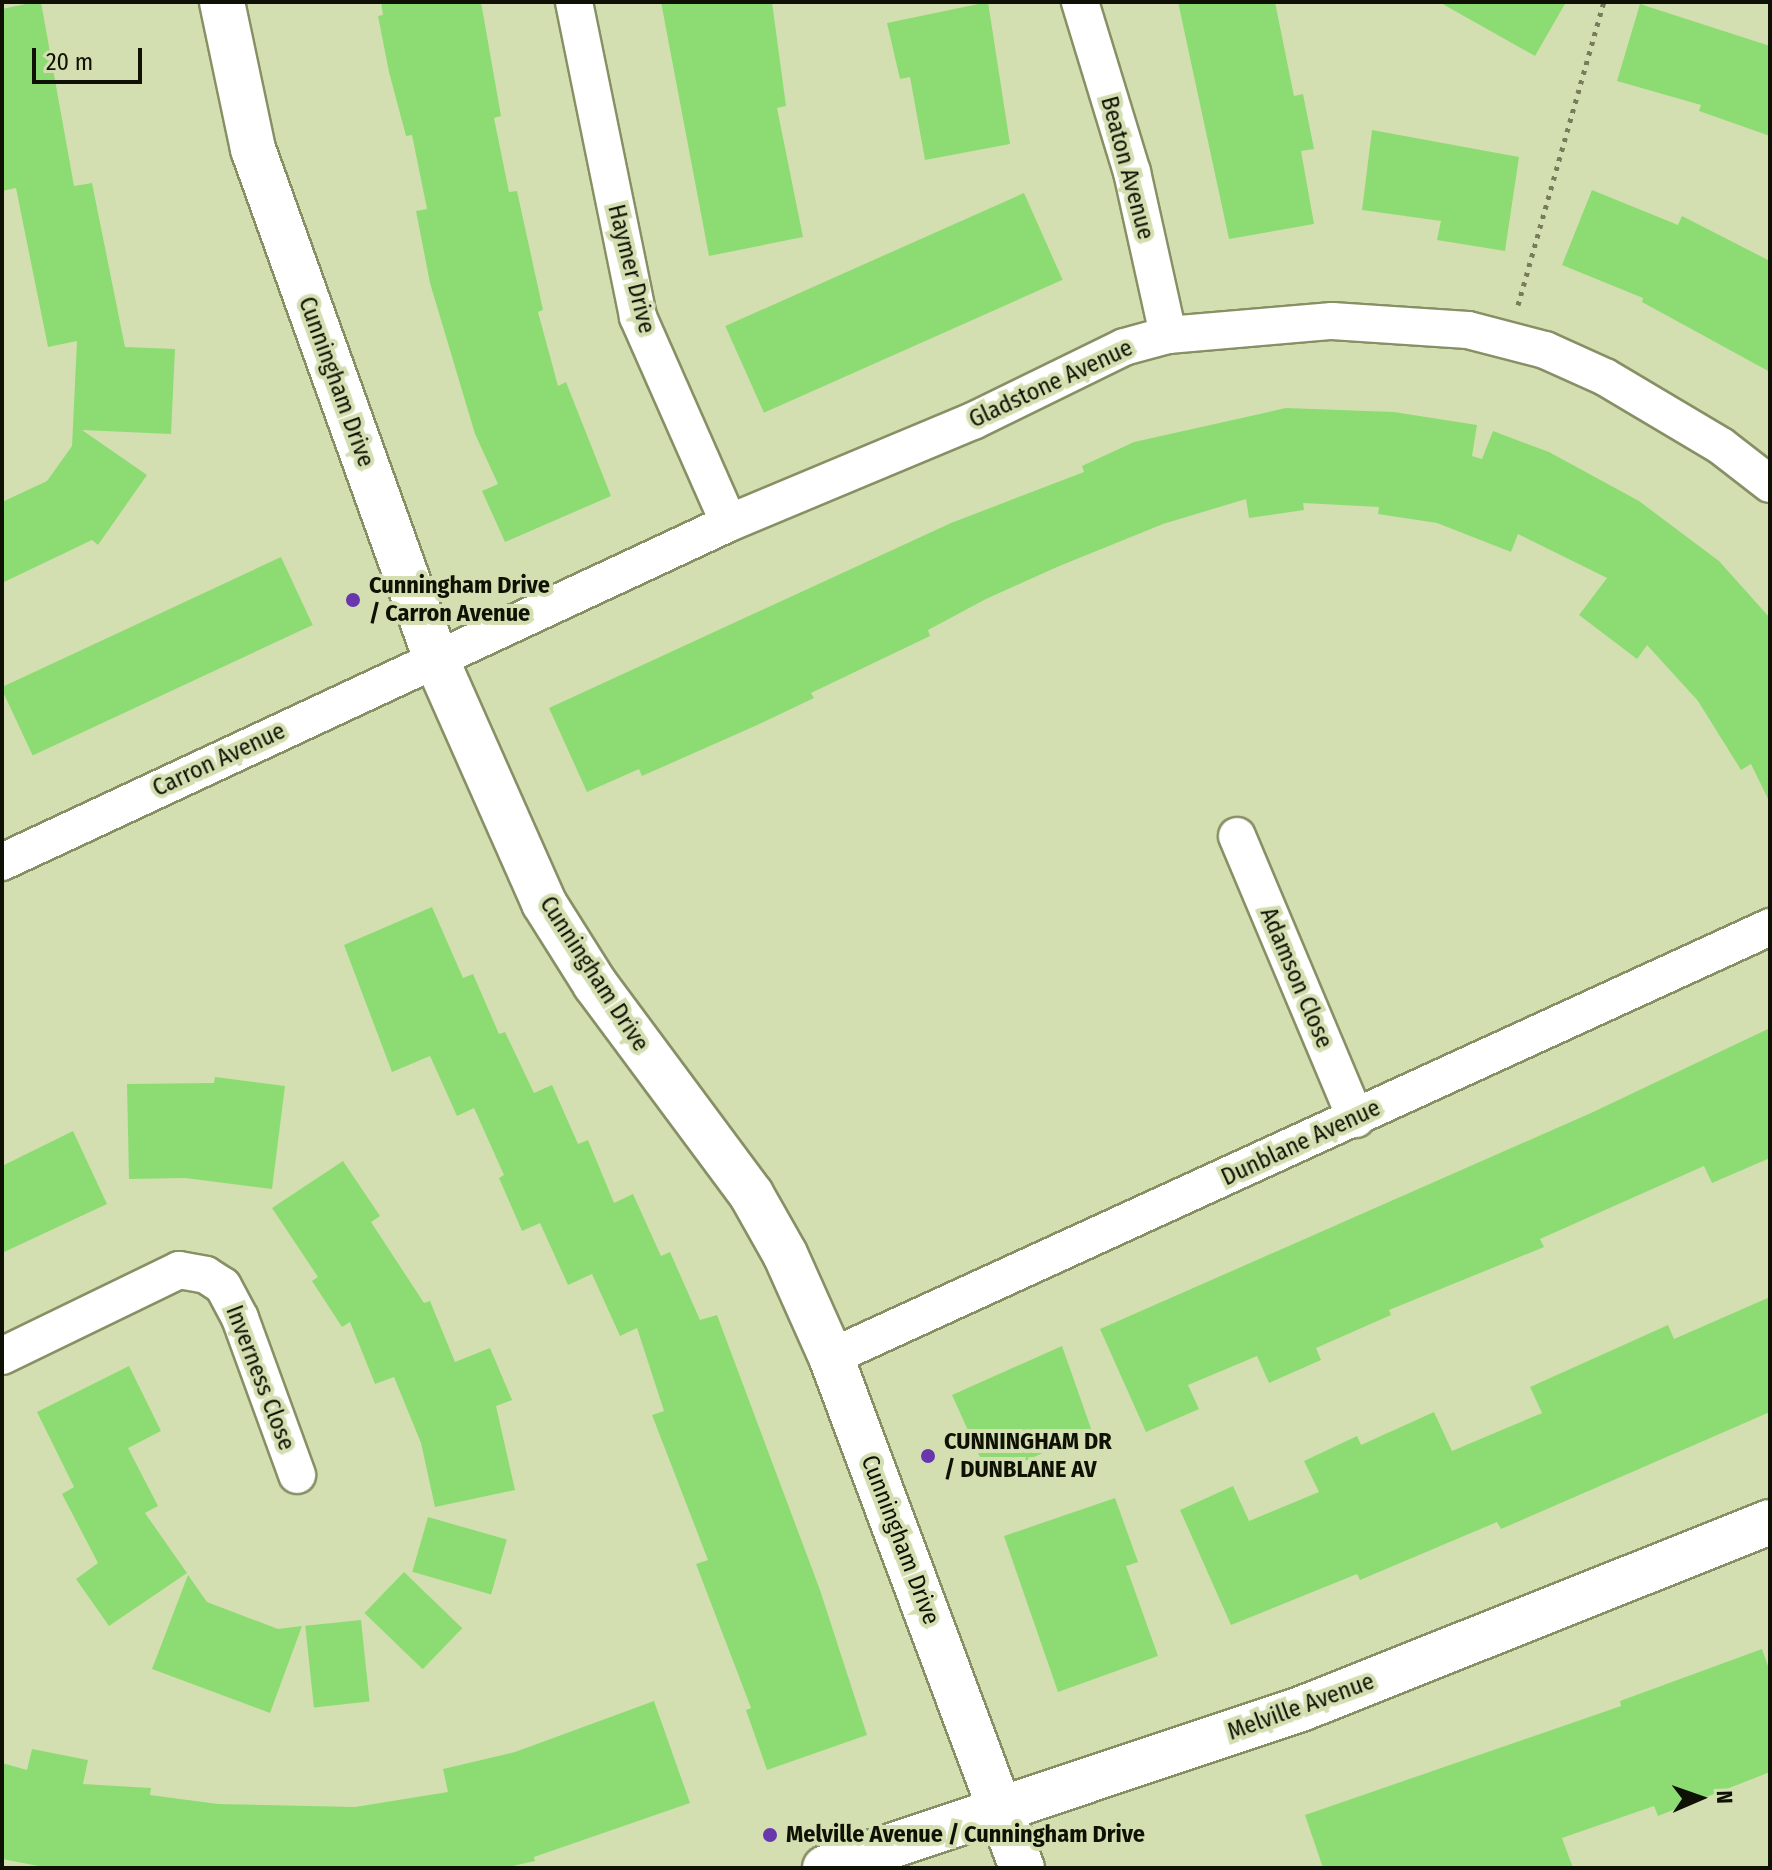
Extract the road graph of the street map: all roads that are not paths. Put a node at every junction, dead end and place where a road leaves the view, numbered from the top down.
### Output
1 (222, 2) edge
2 (574, 2) edge
3 (1080, 2) edge
4 (1168, 335) junction
5 (1770, 484) edge
6 (729, 523) junction
7 (436, 659) junction
8 (1237, 836) dead end
9 (2, 862) edge
10 (1770, 927) edge
11 (1356, 1119) junction
12 (2, 1356) edge
13 (831, 1357) junction
14 (297, 1475) dead end
15 (1770, 1522) edge
16 (1002, 1813) junction
17 (825, 1868) edge
18 (1022, 1868) edge

1 - 7 street, Cunningham Drive
2 - 6 street, Haymer Drive
3 - 4 street, Beaton Avenue
4 - 5 street, Gladstone Avenue
4 - 6 street, Gladstone Avenue
6 - 7 street, Gladstone Avenue
7 - 9 street, Carron Avenue
7 - 13 street, Cunningham Drive
8 - 11 street, Adamson Close
10 - 11 street, Dunblane Avenue
11 - 13 street, Dunblane Avenue
12 - 14 street, Inverness Close
13 - 16 street, Cunningham Drive
15 - 16 street, Melville Avenue
16 - 17 street, Melville Avenue
16 - 18 street, Cunningham Drive

